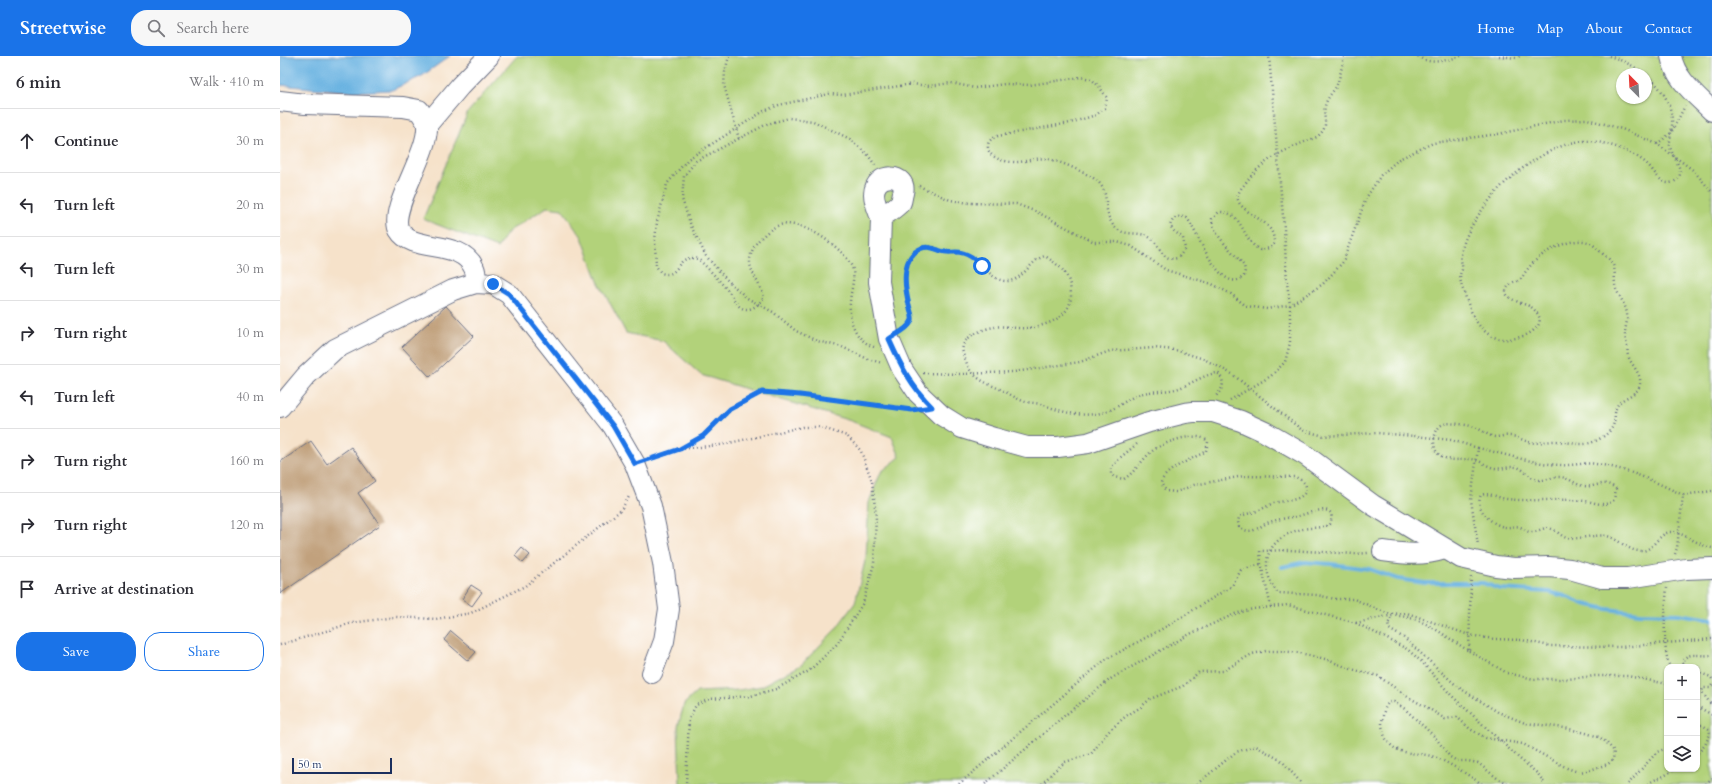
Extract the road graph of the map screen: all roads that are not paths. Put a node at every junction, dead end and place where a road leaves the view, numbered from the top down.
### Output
1 (489, 56) edge
2 (1671, 56) edge
3 (280, 101) edge
4 (1712, 111) edge
5 (427, 125) junction
6 (881, 218) junction
7 (476, 283) junction
8 (280, 407) edge
9 (1445, 549) junction
10 (1383, 551) road end
11 (1712, 568) edge
12 (652, 673) dead end

1 - 5 street
2 - 4 street
3 - 5 street
5 - 7 street
6 - 6 street
6 - 9 street
7 - 8 street
7 - 12 street
9 - 10 street
9 - 11 street

